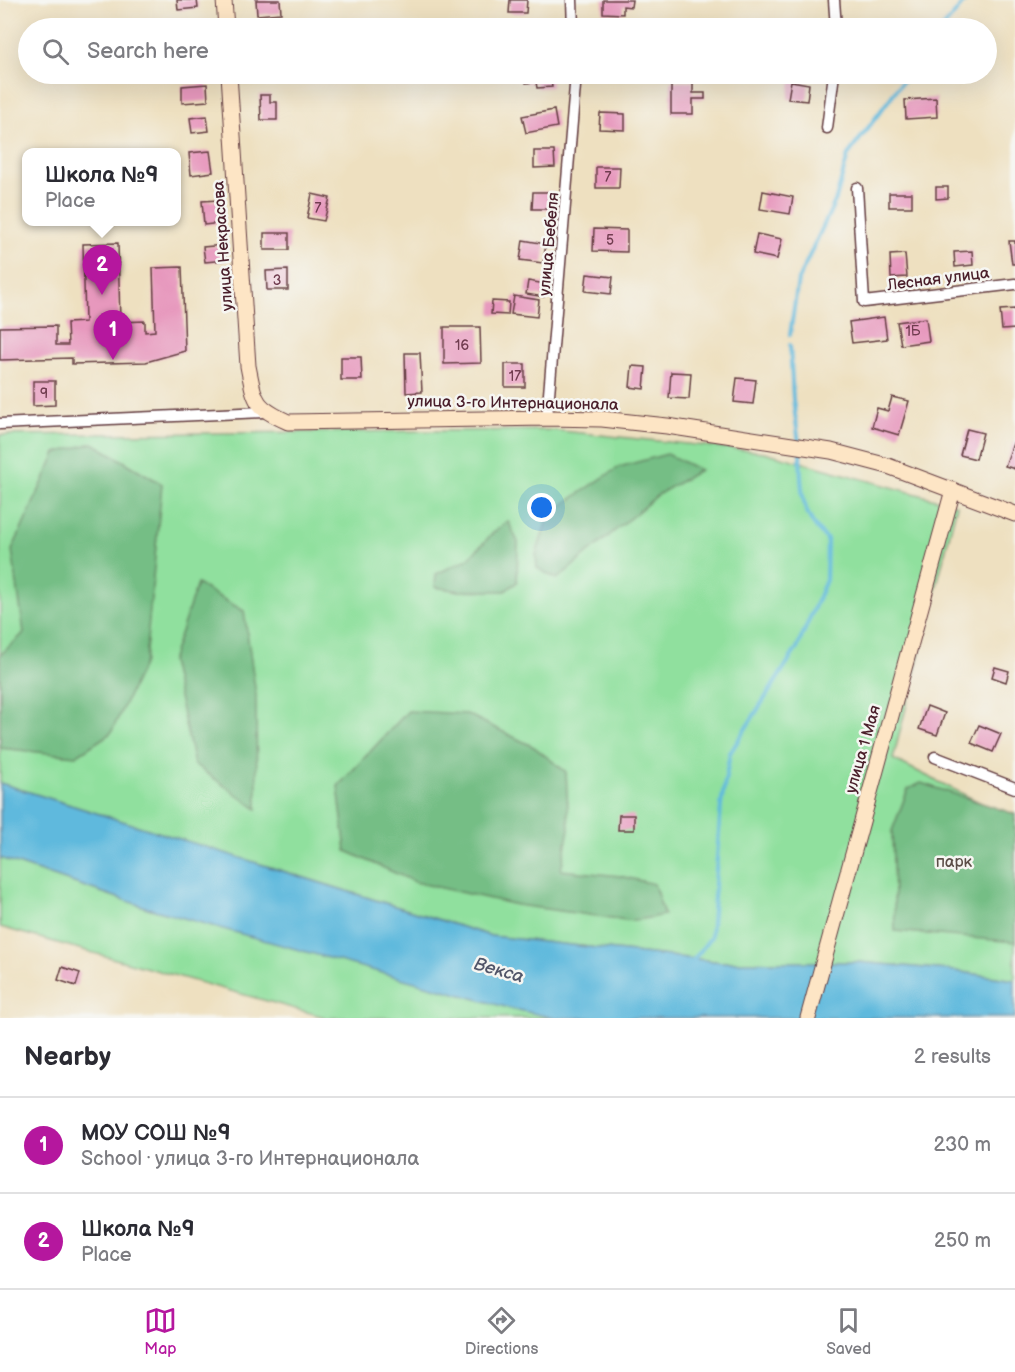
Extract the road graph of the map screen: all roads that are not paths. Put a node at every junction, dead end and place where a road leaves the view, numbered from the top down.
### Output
1 (224, 0) edge
2 (572, 0) edge
3 (834, 0) edge
4 (225, 18) edge
5 (573, 18) edge
6 (835, 18) edge
7 (230, 84) edge
8 (576, 84) edge
9 (833, 84) edge
10 (828, 128) dead end
11 (857, 188) dead end
12 (1015, 284) edge
13 (265, 412) junction
14 (547, 418) junction
15 (0, 424) edge
16 (953, 490) junction
17 (1015, 514) edge
18 (935, 757) dead end
19 (1015, 788) edge
20 (808, 1018) edge

1 - 4 street
2 - 5 street
3 - 6 street
7 - 13 street, улица Некрасова
8 - 14 street, улица Бебеля
9 - 10 street
11 - 12 street, Лесная улица
13 - 14 street, улица 3-го Интернационала
13 - 15 street, улица 3-го Интернационала
14 - 16 street, улица 3-го Интернационала
16 - 17 street, улица 3-го Интернационала
16 - 20 street, улица 1 Мая
18 - 19 street

